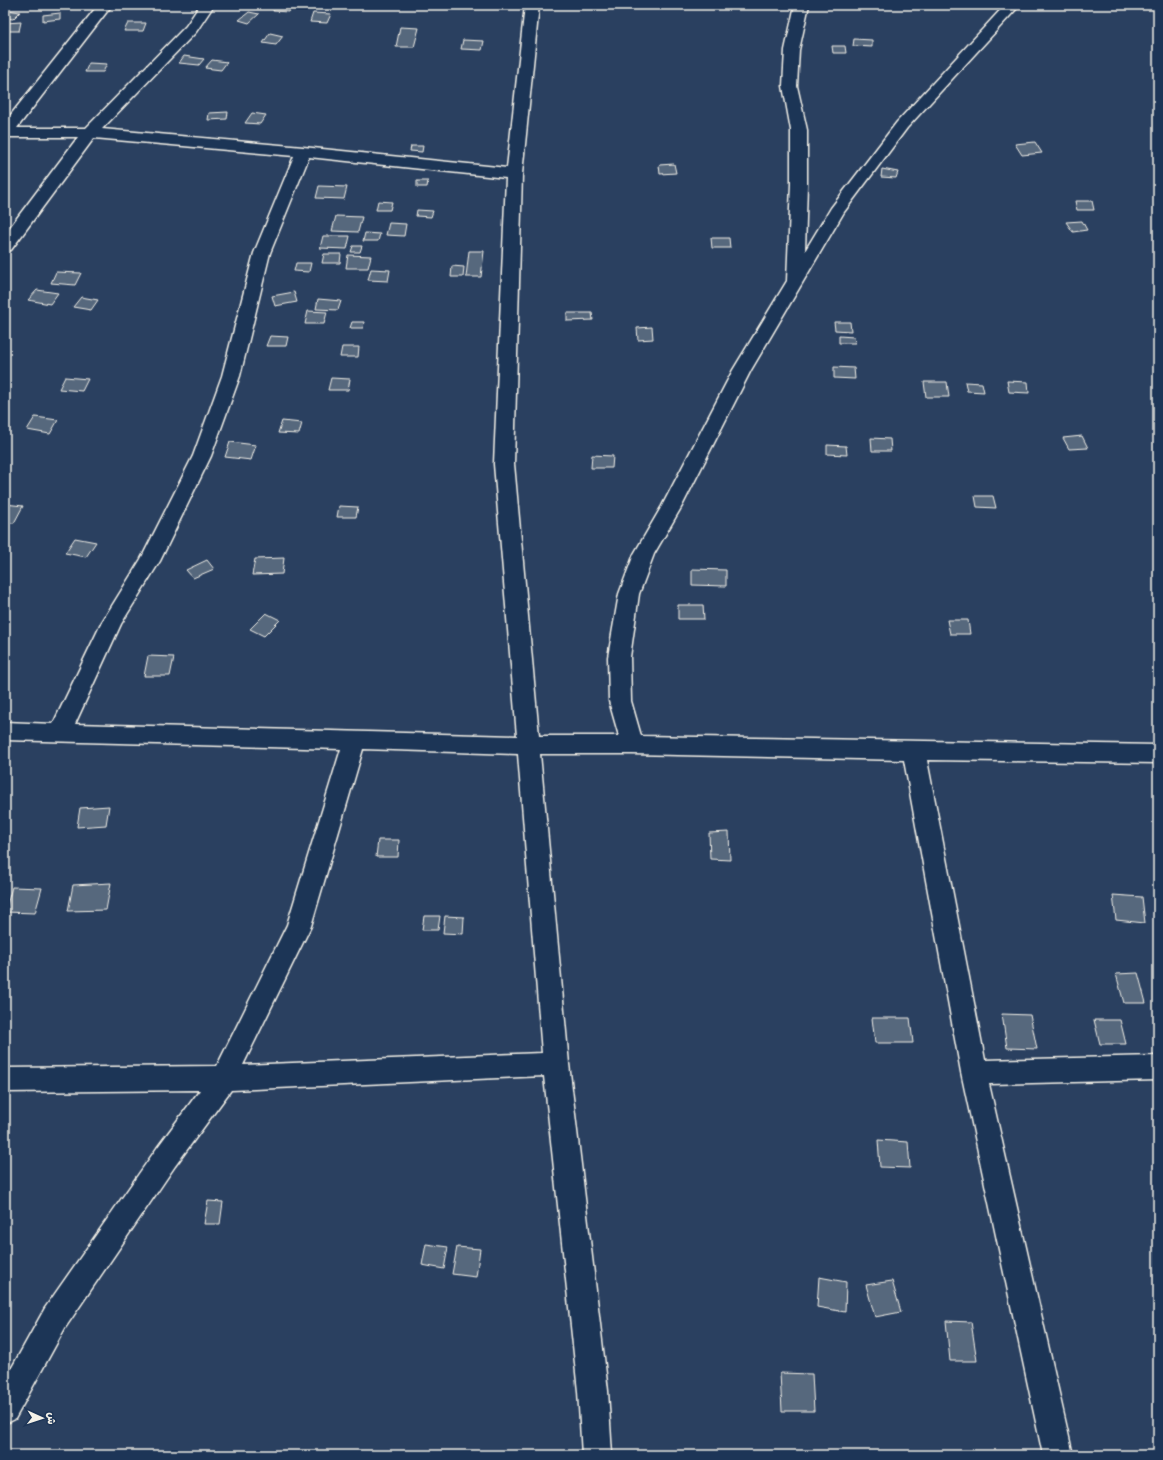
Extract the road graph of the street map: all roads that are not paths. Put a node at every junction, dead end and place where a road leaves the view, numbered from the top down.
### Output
1 (105, 5) edge
2 (207, 5) edge
3 (532, 5) edge
4 (802, 5) edge
5 (1013, 5) edge
6 (5, 132) edge
7 (90, 133) junction
8 (303, 152) junction
9 (514, 174) junction
10 (5, 246) edge
11 (795, 282) junction
12 (5, 731) edge
13 (60, 732) junction
14 (355, 740) junction
15 (632, 744) junction
16 (528, 745) junction
17 (914, 751) junction
18 (1158, 754) edge
19 (556, 1064) junction
20 (1158, 1068) edge
21 (974, 1072) junction
22 (224, 1078) junction
23 (5, 1080) edge
24 (5, 1409) edge
25 (597, 1455) edge
26 (1058, 1455) edge

1 - 6 street
2 - 7 street
3 - 9 street
4 - 11 street
5 - 11 street
6 - 7 street
7 - 8 street
7 - 10 street
8 - 9 street
8 - 13 street
9 - 16 street
11 - 15 street
12 - 13 street
13 - 14 street
14 - 16 street
14 - 22 street
15 - 16 street
15 - 17 street
16 - 19 street
17 - 18 street
17 - 21 street
19 - 22 street
19 - 25 street
20 - 21 street
21 - 26 street
22 - 23 street
22 - 24 street

